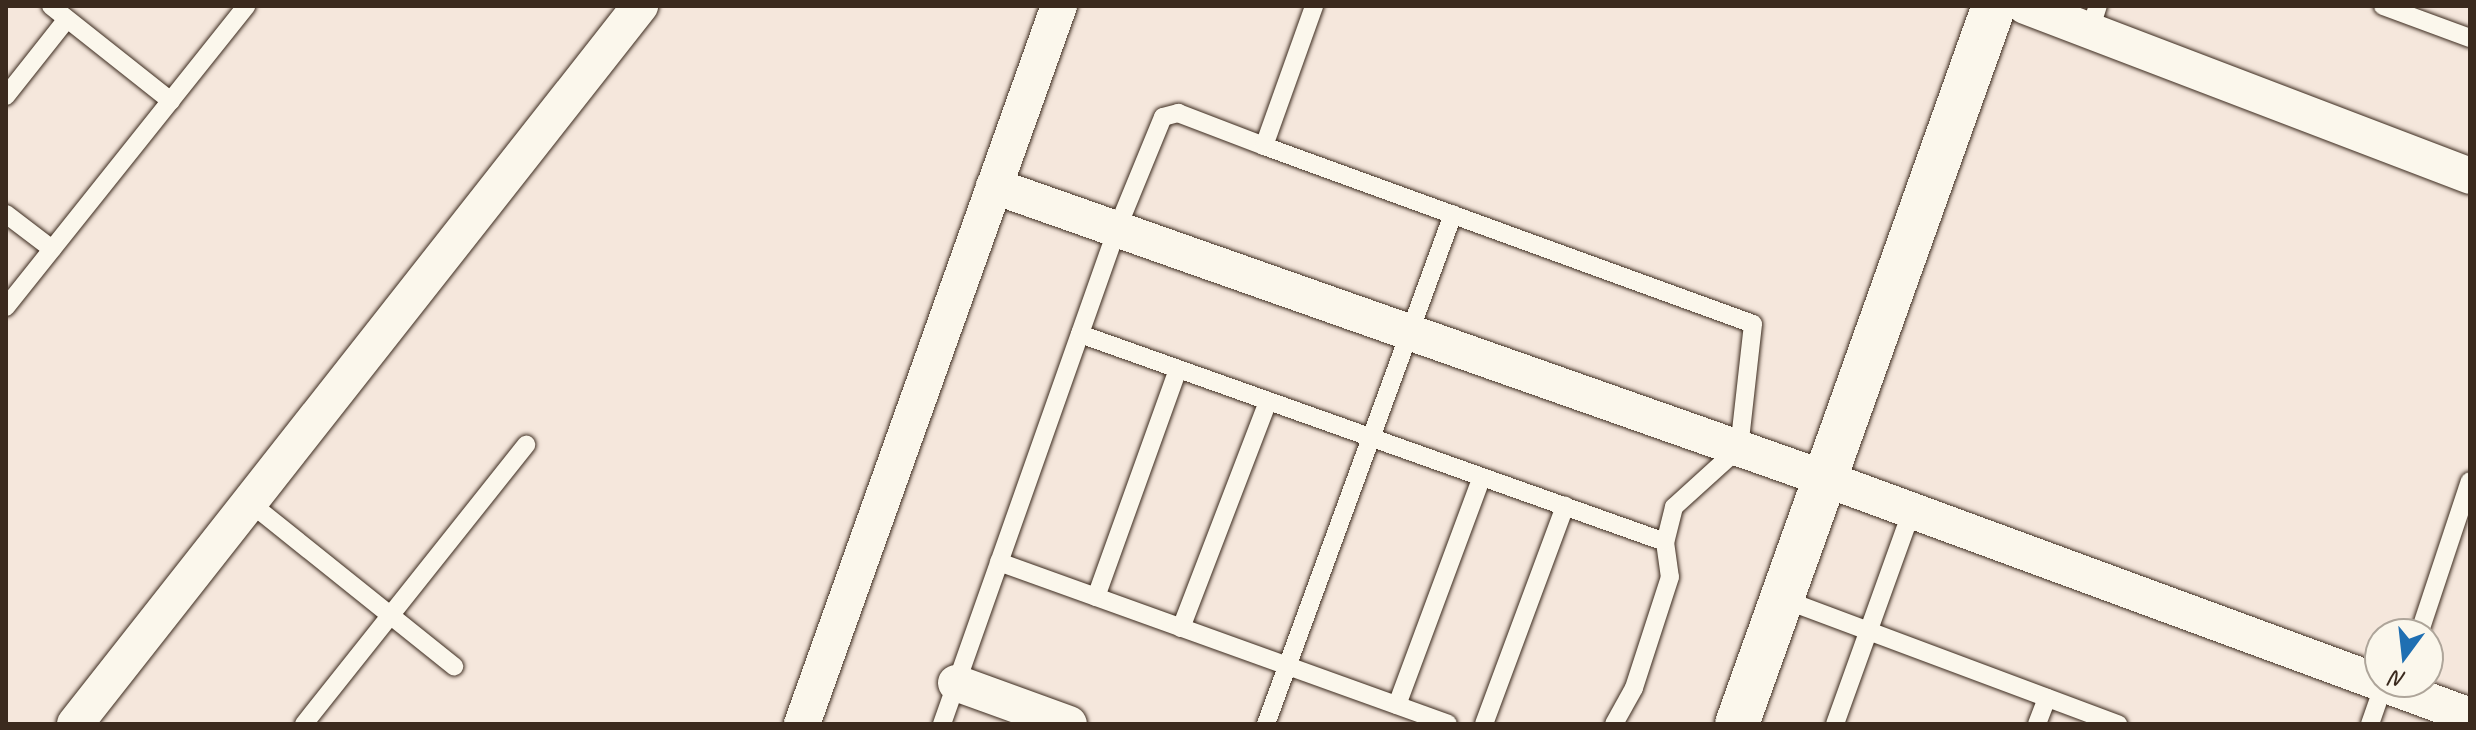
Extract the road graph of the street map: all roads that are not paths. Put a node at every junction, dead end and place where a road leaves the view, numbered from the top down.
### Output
1 (51, 6) edge
2 (640, 6) edge
3 (1059, 6) edge
4 (1314, 6) edge
5 (1994, 6) edge
6 (2025, 6) edge
7 (2383, 6) edge
8 (242, 7) edge
9 (2094, 18) edge
10 (67, 19) junction
11 (2470, 38) edge
12 (6, 96) edge
13 (171, 101) junction
14 (1264, 146) junction
15 (2470, 176) edge
16 (994, 186) junction
17 (6, 214) edge
18 (1453, 214) junction
19 (1117, 229) junction
20 (52, 249) junction
21 (6, 307) edge
22 (1410, 332) junction
23 (1080, 334) junction
24 (1178, 369) junction
25 (1268, 401) junction
26 (1371, 438) junction
27 (526, 445) dead end
28 (1739, 448) junction
29 (1482, 477) junction
30 (1826, 479) junction
31 (2470, 481) edge
32 (249, 502) junction
33 (1565, 506) junction
34 (1912, 510) junction
35 (1665, 542) junction
36 (999, 562) junction
37 (1096, 597) junction
38 (1783, 599) junction
39 (391, 615) junction
40 (2424, 618) edge
41 (1181, 628) junction
42 (1868, 633) junction
43 (454, 666) dead end
44 (1287, 666) junction
45 (2364, 674) edge
46 (956, 683) junction
47 (2047, 698) junction
48 (2388, 698) edge
49 (2426, 698) edge
50 (1397, 705) junction
51 (2470, 716) edge
52 (75, 724) edge
53 (304, 724) edge
54 (802, 724) edge
55 (942, 724) edge
56 (1069, 724) edge
57 (1266, 724) edge
58 (1448, 724) edge
59 (1484, 724) edge
60 (1614, 724) edge
61 (1737, 724) edge
62 (1835, 724) edge
63 (2037, 724) edge
64 (2118, 724) edge
65 (2370, 724) edge

1 - 10 lane
2 - 32 street
3 - 16 street
4 - 14 lane
5 - 30 street
6 - 9 street
7 - 11 lane
8 - 13 lane
9 - 15 street
10 - 12 lane
10 - 13 lane
13 - 20 lane
14 - 18 lane
14 - 19 lane
16 - 19 street
16 - 54 street
17 - 20 lane
18 - 22 lane
18 - 28 lane
19 - 22 street
19 - 23 lane
20 - 21 lane
22 - 26 lane
22 - 28 street
23 - 24 lane
23 - 36 lane
24 - 25 lane
24 - 37 lane
25 - 26 lane
25 - 41 lane
26 - 29 lane
26 - 44 lane
27 - 39 lane
28 - 30 street
28 - 35 lane
29 - 33 lane
29 - 50 lane
30 - 34 street
30 - 38 street
31 - 40 lane
32 - 39 lane
32 - 52 street
33 - 35 lane
33 - 59 lane
34 - 42 lane
34 - 45 street
35 - 60 lane
36 - 37 lane
36 - 46 lane
37 - 41 lane
38 - 42 lane
38 - 61 street
39 - 43 lane
39 - 53 lane
41 - 44 lane
42 - 47 lane
42 - 62 lane
44 - 50 lane
44 - 57 lane
46 - 55 lane
46 - 56 street
47 - 63 lane
47 - 64 lane
48 - 65 lane
49 - 51 street
50 - 58 lane

